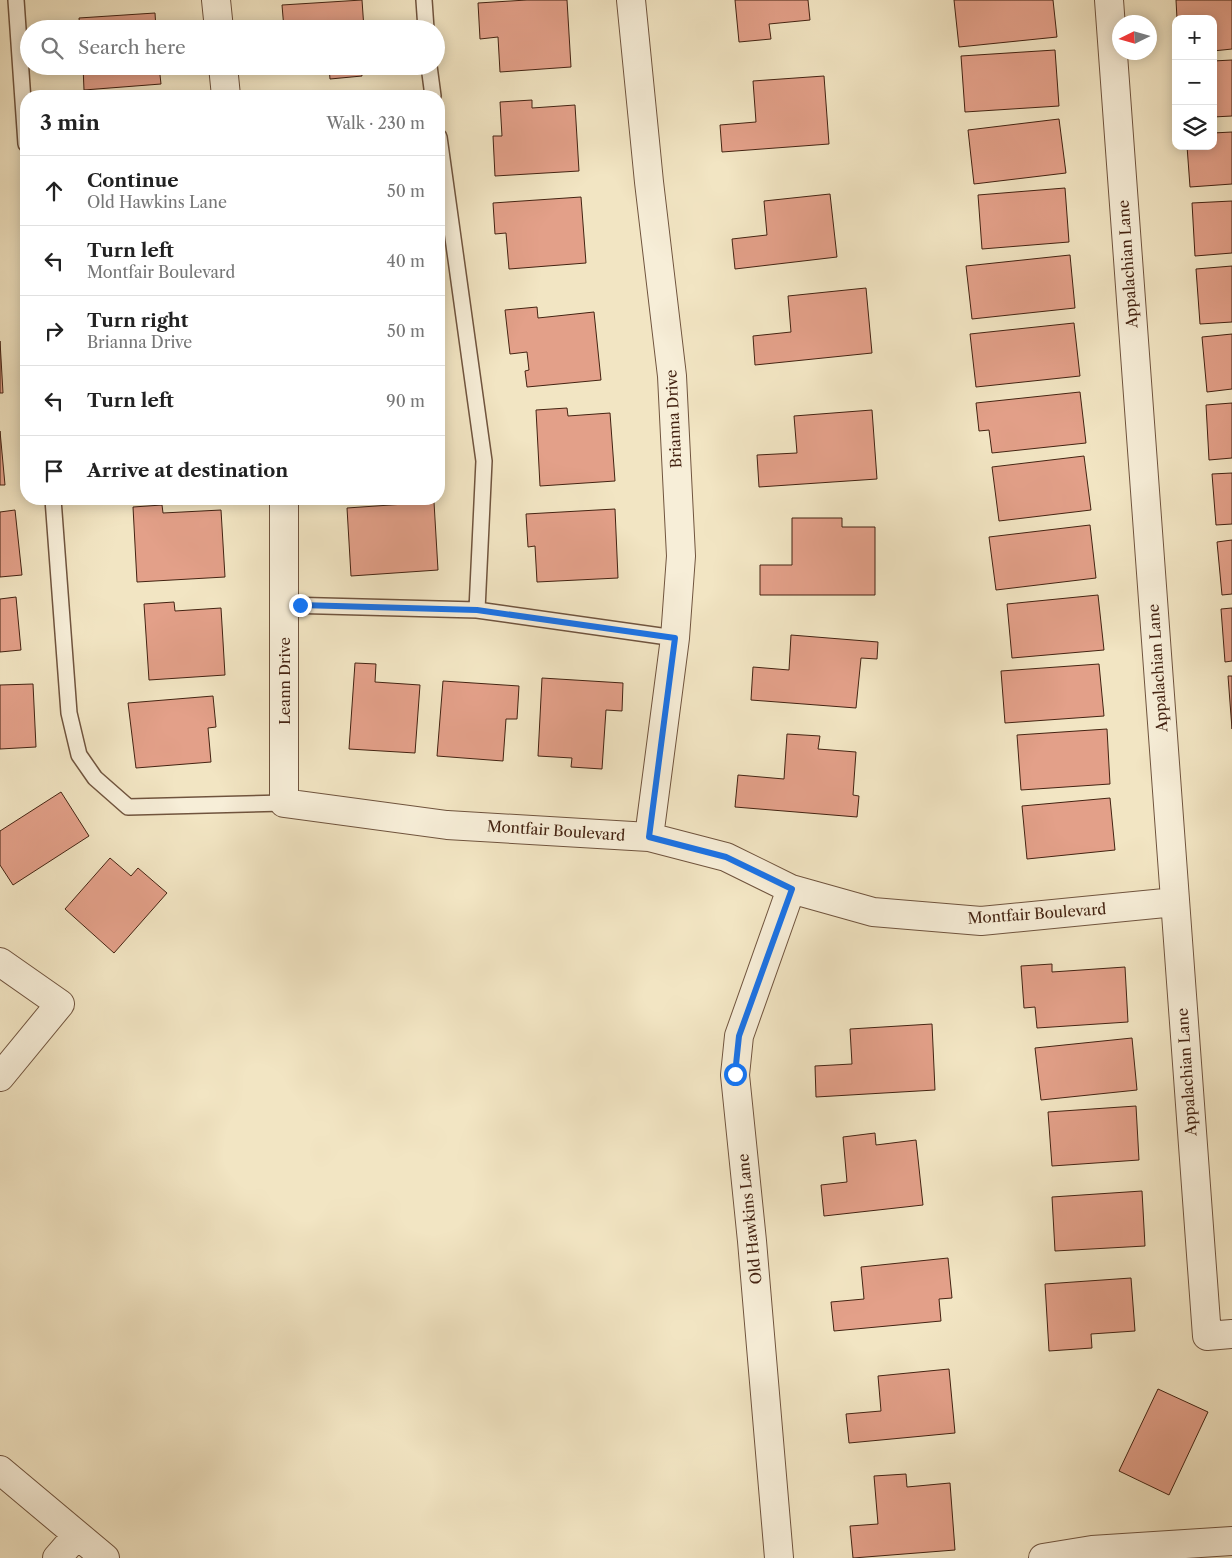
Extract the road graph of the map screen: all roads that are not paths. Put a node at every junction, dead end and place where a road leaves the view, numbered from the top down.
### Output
1 (16, 0) edge
2 (216, 0) edge
3 (424, 0) edge
4 (631, 0) edge
5 (1109, 0) edge
6 (217, 20) edge
7 (425, 20) edge
8 (20, 58) edge
9 (21, 75) edge
10 (224, 75) edge
11 (430, 75) edge
12 (22, 90) edge
13 (225, 90) edge
14 (432, 90) edge
15 (445, 180) edge
16 (52, 505) edge
17 (284, 505) edge
18 (285, 605) junction
19 (477, 610) junction
20 (675, 638) junction
21 (284, 803) junction
22 (649, 837) junction
23 (792, 889) junction
24 (1175, 902) junction
25 (0, 962) edge
26 (0, 1077) edge
27 (1220, 1335) edge
28 (0, 1470) edge
29 (77, 1535) junction
30 (1232, 1541) edge
31 (57, 1558) edge
32 (105, 1558) edge
33 (779, 1558) edge
34 (1043, 1558) edge

1 - 8 lane
2 - 6 street
3 - 7 lane
4 - 20 street, Brianna Drive
5 - 24 street, Appalachian Lane
9 - 12 lane
10 - 13 street
11 - 14 lane
15 - 19 lane
16 - 21 lane
17 - 18 street, Leann Drive
18 - 19 lane
18 - 21 street, Leann Drive
19 - 20 lane
20 - 22 street, Brianna Drive
21 - 22 street, Montfair Boulevard
22 - 23 street, Montfair Boulevard
23 - 24 street, Montfair Boulevard
23 - 33 street, Old Hawkins Lane
24 - 27 street, Appalachian Lane
25 - 26 street
28 - 29 street
29 - 31 street
29 - 32 street
30 - 34 street

